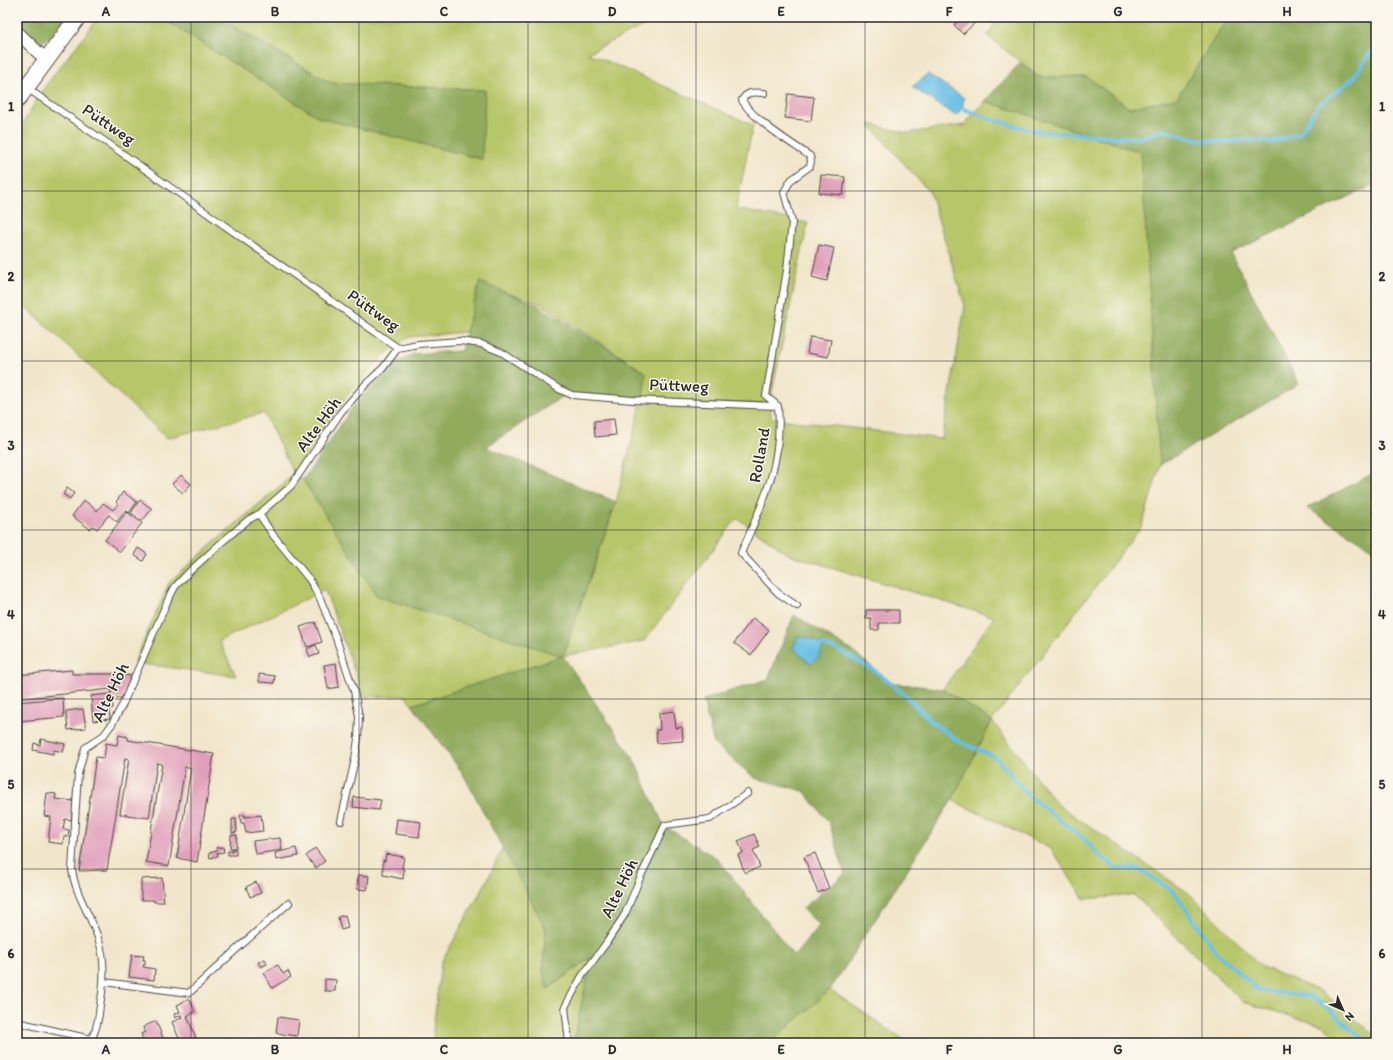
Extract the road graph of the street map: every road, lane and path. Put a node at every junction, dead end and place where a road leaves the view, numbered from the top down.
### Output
1 (78, 17) edge
2 (17, 32) edge
3 (46, 60) junction
4 (764, 93) dead end
5 (26, 94) edge
6 (398, 348) junction
7 (778, 406) junction
8 (259, 514) junction
9 (797, 606) dead end
10 (748, 793) dead end
11 (341, 821) dead end
12 (289, 903) dead end
13 (104, 982) junction
14 (17, 1022) edge
15 (90, 1041) edge
16 (569, 1043) edge

1 - 3 main road
2 - 3 street
3 - 5 main road
4 - 7 lane, Rolland
5 - 6 lane, Püttweg
6 - 7 lane, Püttweg
6 - 8 lane, Alte Höh
7 - 9 lane, Rolland
8 - 11 lane
8 - 13 lane, Alte Höh
10 - 16 lane, Alte Höh
12 - 13 lane
13 - 15 lane, Alte Höh
14 - 15 lane

